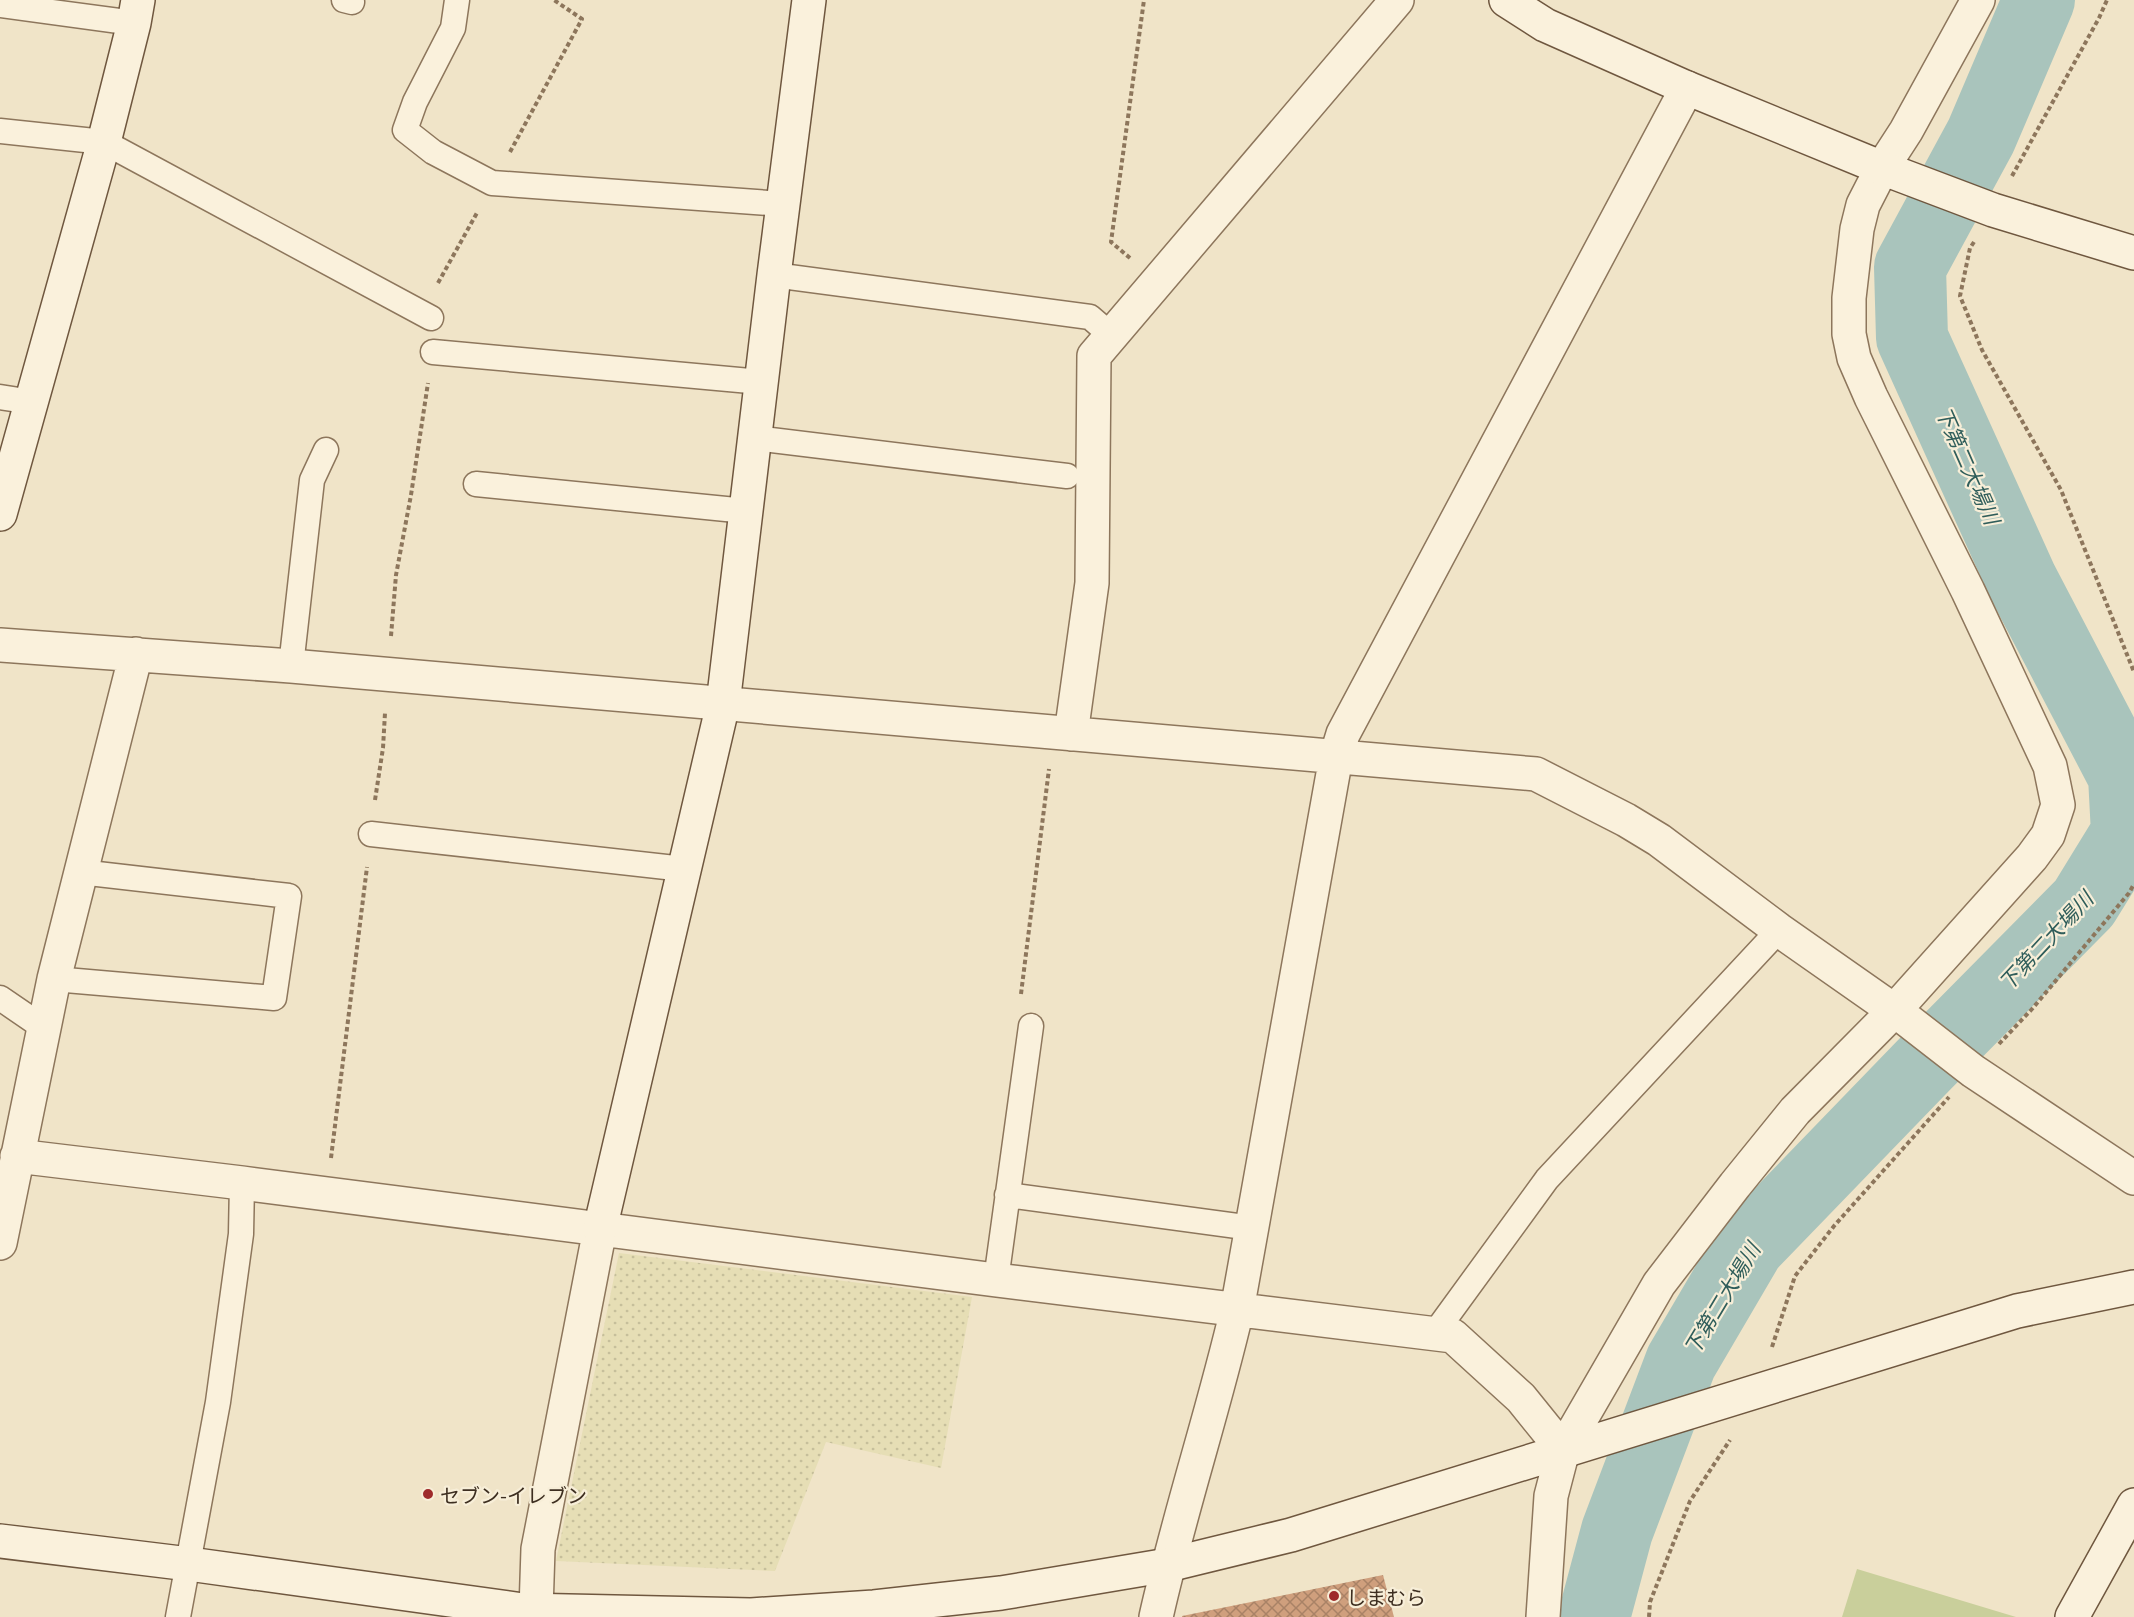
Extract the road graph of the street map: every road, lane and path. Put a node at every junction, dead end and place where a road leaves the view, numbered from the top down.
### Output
1 (457, 0) edge
2 (554, 0) edge
3 (809, 0) edge
4 (1144, 0) edge
5 (1397, 0) edge
6 (1506, 0) edge
7 (1978, 0) edge
8 (2107, 0) edge
9 (0, 5) edge
10 (136, 11) edge
11 (1688, 88) junction
12 (0, 131) edge
13 (104, 142) junction
14 (1882, 168) junction
15 (492, 183) junction
16 (783, 204) junction
17 (1993, 210) junction
18 (2134, 253) edge
19 (1135, 262) dead end
20 (774, 275) junction
21 (431, 318) joint
22 (1112, 336) junction
23 (433, 352) joint
24 (761, 382) junction
25 (16, 399) edge
26 (755, 438) junction
27 (326, 450) dead end
28 (1066, 476) dead end
29 (476, 484) dead end
30 (746, 511) junction
31 (0, 514) edge
32 (0, 645) edge
33 (136, 654) junction
34 (291, 666) junction
35 (2134, 672) edge
36 (388, 674) junction
37 (723, 704) junction
38 (1071, 734) junction
39 (1336, 757) junction
40 (370, 834) junction
41 (684, 869) junction
42 (81, 872) junction
43 (2134, 884) edge
44 (1779, 930) junction
45 (54, 979) junction
46 (0, 998) edge
47 (1900, 1015) junction
48 (1031, 1026) dead end
49 (44, 1028) junction
50 (1973, 1071) junction
51 (17, 1156) junction
52 (2134, 1178) edge
53 (242, 1183) junction
54 (327, 1194) junction
55 (1007, 1195) junction
56 (1252, 1228) junction
57 (600, 1229) junction
58 (0, 1242) edge
59 (996, 1280) junction
60 (2134, 1287) edge
61 (1237, 1310) junction
62 (1434, 1334) junction
63 (1762, 1390) junction
64 (1732, 1438) dead end
65 (1563, 1450) junction
66 (2134, 1504) edge
67 (0, 1541) edge
68 (189, 1564) junction
69 (1168, 1565) junction
70 (527, 1612) edge
71 (178, 1617) edge
72 (1156, 1617) edge
73 (1543, 1617) edge
74 (1649, 1617) edge
75 (2072, 1617) edge

1 - 15 lane
2 - 15 path
3 - 16 street
4 - 19 path
5 - 22 street
6 - 11 street
7 - 14 street
8 - 17 path
9 - 10 lane
10 - 13 street
11 - 14 street
11 - 39 street
12 - 13 lane
13 - 21 lane
13 - 25 street
14 - 17 street
14 - 47 street
15 - 16 lane
15 - 21 path
16 - 20 street
17 - 18 street
17 - 35 path
20 - 22 lane
20 - 24 street
22 - 38 street
23 - 24 lane
23 - 36 path
24 - 26 street
25 - 31 street
26 - 28 lane
26 - 30 street
27 - 34 lane
29 - 30 lane
30 - 37 street
32 - 33 street
33 - 34 street
33 - 42 street
34 - 36 street
36 - 37 street
36 - 40 path
37 - 38 street
37 - 41 street
38 - 39 street
39 - 44 street
39 - 56 street
40 - 41 lane
40 - 54 path
41 - 57 street
42 - 45 street
42 - 45 lane
43 - 50 path
44 - 47 street
44 - 62 lane
45 - 49 street
46 - 49 lane
47 - 50 street
47 - 65 street
48 - 55 lane
49 - 51 street
50 - 52 street
50 - 63 path
51 - 53 street
51 - 58 street
53 - 54 street
53 - 68 lane
54 - 57 street
55 - 56 lane
55 - 59 lane
56 - 61 street
57 - 59 street
57 - 70 street
59 - 61 street
60 - 63 street
61 - 62 street
61 - 69 street
62 - 65 street
63 - 65 street
64 - 74 path
65 - 69 street
65 - 73 street
66 - 75 street
67 - 68 street
68 - 70 street
68 - 71 lane
69 - 70 street
69 - 72 street

